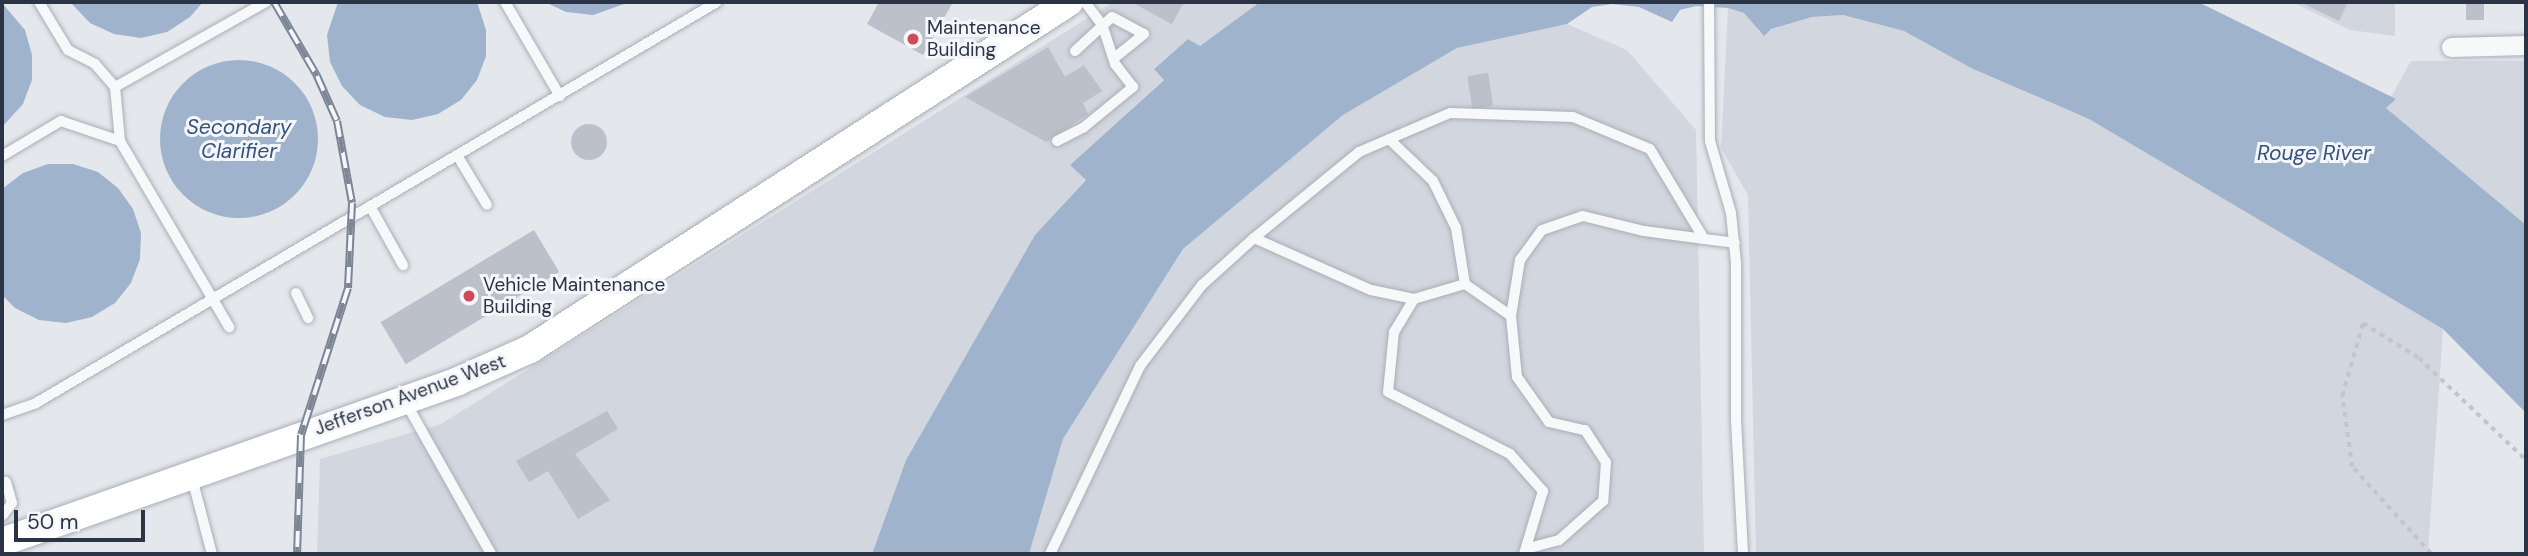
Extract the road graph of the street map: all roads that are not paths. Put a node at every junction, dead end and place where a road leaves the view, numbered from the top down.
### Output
1 (39, 2) edge
2 (266, 2) edge
3 (505, 2) edge
4 (718, 2) edge
5 (1069, 2) edge
6 (1085, 2) edge
7 (1709, 2) edge
8 (1103, 26) junction
9 (2526, 45) edge
10 (2451, 47) dead end
11 (1075, 51) dead end
12 (1114, 58) junction
13 (116, 87) junction
14 (560, 96) junction
15 (1389, 139) junction
16 (120, 141) junction
17 (1057, 141) dead end
18 (457, 155) junction
19 (2, 156) edge
20 (487, 205) dead end
21 (370, 206) junction
22 (1254, 238) junction
23 (1704, 239) junction
24 (1735, 243) junction
25 (402, 265) dead end
26 (1465, 284) junction
27 (296, 293) dead end
28 (211, 298) junction
29 (1414, 299) junction
30 (1511, 316) junction
31 (308, 318) dead end
32 (229, 327) dead end
33 (404, 400) junction
34 (2, 415) edge
35 (191, 474) junction
36 (6, 482) dead end
37 (5, 527) edge
38 (1525, 551) edge
39 (212, 554) edge
40 (491, 554) edge
41 (1051, 554) edge
42 (1743, 554) edge

1 - 13 lane
2 - 13 lane
3 - 14 lane
4 - 14 lane
5 - 33 main road, Jefferson Avenue West
6 - 8 lane
7 - 24 lane
8 - 11 lane
8 - 12 lane
8 - 12 lane
9 - 10 street
12 - 17 lane
13 - 16 lane
14 - 18 lane
15 - 22 lane
15 - 23 lane
15 - 26 lane
16 - 19 lane
16 - 28 lane
18 - 20 lane
18 - 21 lane
21 - 25 lane
21 - 28 lane
22 - 29 lane
22 - 41 lane
23 - 24 lane
23 - 30 lane
24 - 42 lane
26 - 29 lane
26 - 30 lane
27 - 31 lane
28 - 32 lane
28 - 34 lane
29 - 38 lane
30 - 38 lane
33 - 35 main road, Jefferson Avenue West
33 - 40 lane
35 - 37 main road, Jefferson Avenue West
35 - 39 lane
36 - 37 lane

